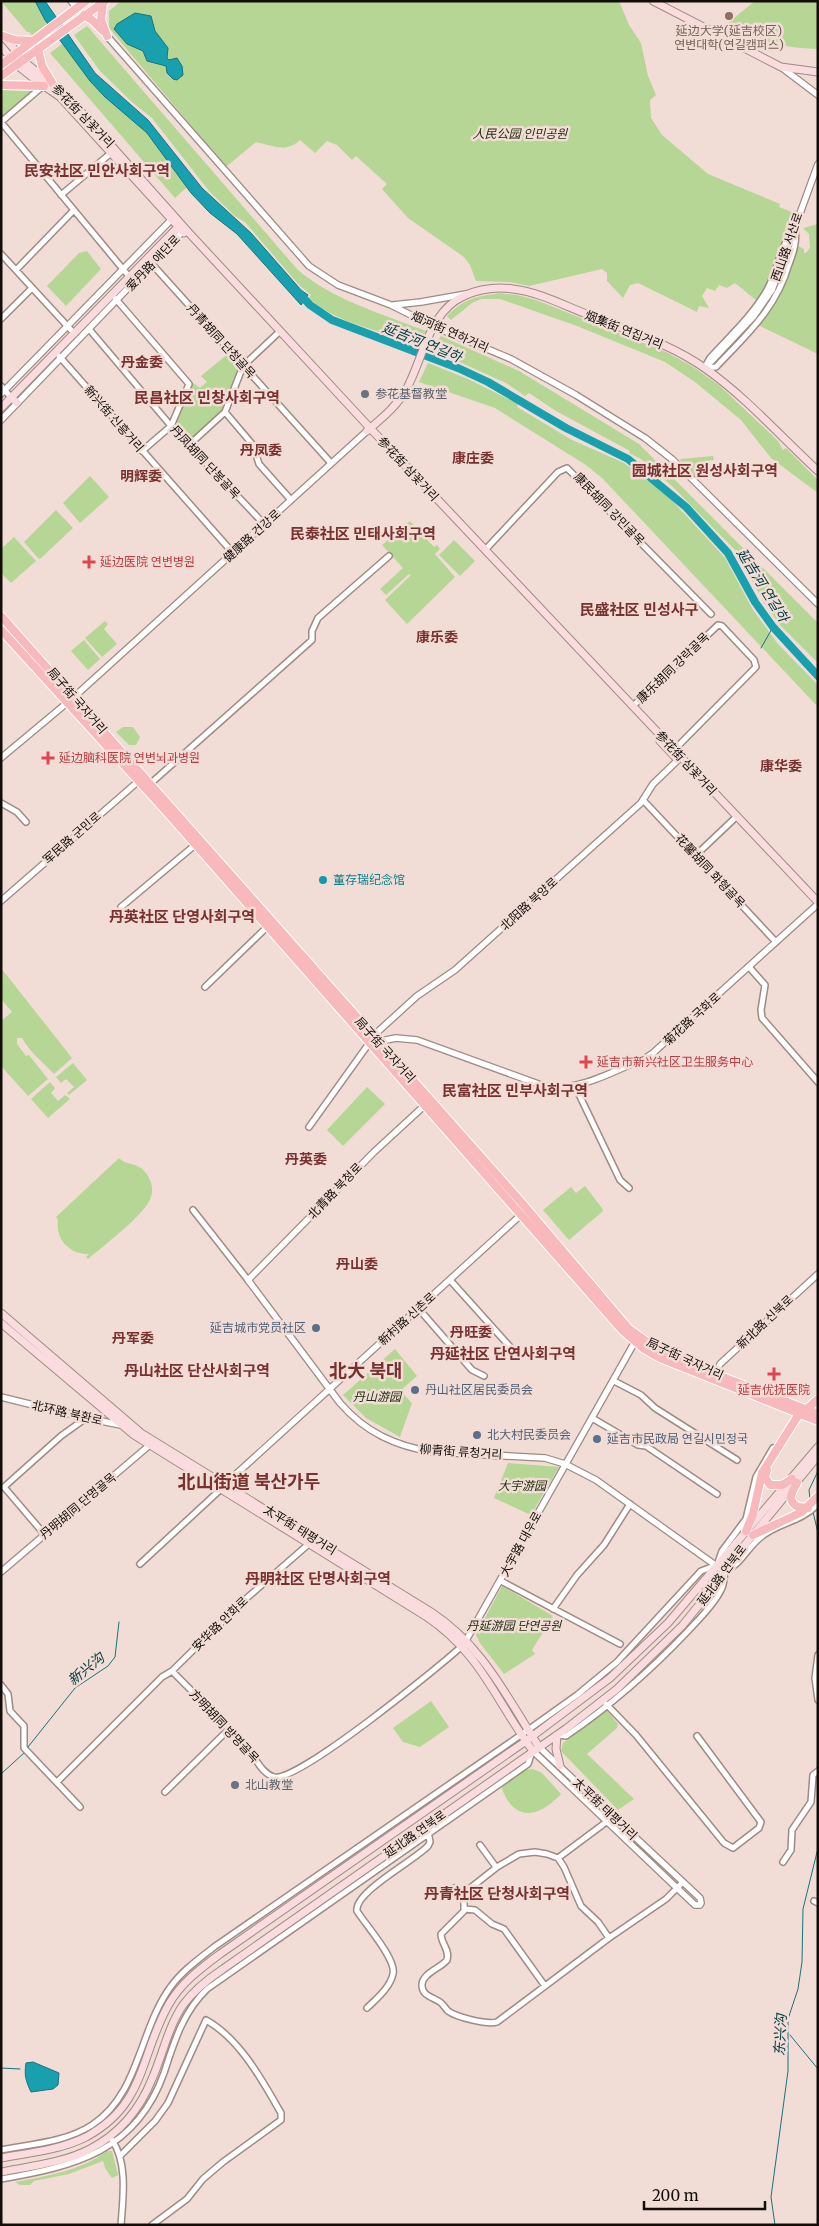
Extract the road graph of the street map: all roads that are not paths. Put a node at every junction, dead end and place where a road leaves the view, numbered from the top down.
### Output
1 (71, 1) edge
2 (86, 1) edge
3 (653, 1) edge
4 (104, 2) edge
5 (75, 10) junction
6 (82, 17) junction
7 (2, 35) edge
8 (108, 36) junction
9 (33, 42) junction
10 (1, 46) edge
11 (38, 49) junction
12 (14, 56) junction
13 (20, 62) junction
14 (1, 66) edge
15 (781, 67) junction
16 (818, 72) edge
17 (1, 76) edge
18 (53, 84) junction
19 (1, 85) edge
20 (44, 86) junction
21 (818, 95) edge
22 (1, 122) edge
23 (111, 153) junction
24 (818, 164) edge
25 (61, 195) junction
26 (74, 210) junction
27 (178, 225) junction
28 (1, 254) edge
29 (4, 261) edge
30 (151, 263) junction
31 (16, 270) junction
32 (125, 272) junction
33 (32, 288) junction
34 (472, 292) junction
35 (114, 297) junction
36 (391, 305) junction
37 (1, 319) edge
38 (435, 327) junction
39 (69, 328) junction
40 (89, 329) junction
41 (277, 334) junction
42 (58, 355) junction
43 (243, 366) junction
44 (705, 368) junction
45 (8, 394) edge
46 (1, 403) edge
47 (1, 408) edge
48 (225, 412) junction
49 (1, 420) edge
50 (171, 426) junction
51 (369, 430) junction
52 (189, 445) junction
53 (142, 451) junction
54 (331, 463) junction
55 (818, 471) edge
56 (291, 500) junction
57 (264, 524) junction
58 (485, 550) junction
59 (232, 553) junction
60 (388, 556) dead end
61 (818, 604) edge
62 (711, 614) dead end
63 (1, 616) edge
64 (1, 630) edge
65 (70, 700) junction
66 (633, 706) junction
67 (674, 750) junction
68 (1, 758) edge
69 (679, 759) junction
70 (141, 779) junction
71 (150, 784) junction
72 (644, 800) junction
73 (1, 803) edge
74 (734, 819) junction
75 (26, 822) dead end
76 (195, 845) junction
77 (695, 856) junction
78 (1, 900) edge
79 (817, 905) edge
80 (122, 907) dead end
81 (267, 927) junction
82 (776, 942) junction
83 (749, 967) junction
84 (205, 987) dead end
85 (373, 1040) junction
86 (818, 1082) edge
87 (575, 1086) junction
88 (425, 1105) junction
89 (309, 1127) dead end
90 (629, 1188) dead end
91 (193, 1210) dead end
92 (524, 1212) junction
93 (818, 1274) edge
94 (248, 1280) junction
95 (450, 1280) junction
96 (418, 1308) junction
97 (1, 1313) edge
98 (1, 1323) edge
99 (636, 1339) junction
100 (512, 1349) dead end
101 (484, 1376) dead end
102 (714, 1377) junction
103 (614, 1381) junction
104 (330, 1389) junction
105 (1, 1397) edge
106 (818, 1400) edge
107 (804, 1412) junction
108 (818, 1414) edge
109 (86, 1418) junction
110 (592, 1418) junction
111 (818, 1422) edge
112 (121, 1425) junction
113 (133, 1427) junction
114 (152, 1443) junction
115 (818, 1447) edge
116 (816, 1455) edge
117 (737, 1460) dead end
118 (565, 1464) junction
119 (794, 1481) junction
120 (223, 1486) junction
121 (717, 1494) dead end
122 (630, 1504) junction
123 (813, 1505) edge
124 (749, 1533) junction
125 (45, 1535) junction
126 (312, 1541) junction
127 (140, 1564) dead end
128 (717, 1565) junction
129 (1, 1572) edge
130 (724, 1572) junction
131 (501, 1581) junction
132 (553, 1609) junction
133 (465, 1643) junction
134 (620, 1644) dead end
135 (818, 1655) edge
136 (172, 1671) junction
137 (1, 1685) edge
138 (818, 1700) edge
139 (605, 1703) junction
140 (228, 1730) junction
141 (530, 1733) junction
142 (522, 1734) junction
143 (557, 1735) junction
144 (697, 1736) dead end
145 (526, 1742) junction
146 (536, 1749) junction
147 (560, 1766) junction
148 (818, 1771) edge
149 (58, 1782) junction
150 (165, 1792) dead end
151 (80, 1807) dead end
152 (613, 1817) junction
153 (607, 1822) junction
154 (427, 1830) junction
155 (480, 1845) dead end
156 (558, 1858) junction
157 (783, 1862) dead end
158 (496, 1867) junction
159 (683, 1882) junction
160 (454, 1888) dead end
161 (677, 1888) junction
162 (463, 1895) junction
163 (465, 1909) junction
164 (609, 1938) junction
165 (546, 1986) junction
166 (367, 2008) dead end
167 (112, 2140) junction
168 (1, 2150) edge
169 (120, 2156) junction
170 (1, 2158) edge
171 (1, 2172) edge
172 (1, 2180) edge
173 (121, 2225) edge
174 (152, 2225) edge

1 - 5 street
2 - 5 main road
3 - 15 main road
4 - 6 main road
4 - 8 main road
5 - 9 main road
6 - 8 main road
6 - 11 main road
7 - 9 main road
7 - 12 main road, 参花街 삼꽃거리
8 - 36 street, 烟河街 연하거리
9 - 12 main road
10 - 12 main road, 参花街 삼꽃거리
11 - 13 main road
11 - 18 main road
12 - 13 main road, 参花街 삼꽃거리
12 - 14 main road
13 - 17 main road
13 - 18 main road, 参花街 삼꽃거리
13 - 20 main road, 参花街 삼꽃거리
15 - 16 main road
15 - 21 street
18 - 27 main road, 参花街 삼꽃거리
19 - 20 main road
20 - 22 street
20 - 23 main road, 参花街 삼꽃거리
22 - 25 street
23 - 25 street
23 - 27 main road, 参花街 삼꽃거리
24 - 44 street, 西山路 서산로
25 - 26 street
26 - 31 street
26 - 32 street
27 - 30 street, 爱丹路 애단로
27 - 32 main road, 爱丹路 애단로
27 - 35 main road, 爱丹路 애단로
27 - 41 main road, 参花街 삼꽃거리
27 - 51 main road, 参花街 삼꽃거리
28 - 29 street
29 - 31 street
30 - 35 street, 爱丹路 애단로
30 - 43 street, 丹青胡同 단청골목
31 - 33 street
32 - 39 main road, 爱丹路 애단로
33 - 37 street
33 - 39 street
34 - 36 street, 烟集街 연집거리
34 - 38 main road, 健康路 건강로
34 - 44 main road, 烟集街 연집거리
35 - 40 street, 爱丹路 애단로
35 - 42 main road, 爱丹路 애단로
35 - 50 street
36 - 38 street, 烟河街 연하거리
38 - 51 main road, 健康路 건강로
38 - 61 street, 烟河街 연하거리
39 - 45 main road, 爱丹路 애단로
40 - 42 street, 爱丹路 애단로
40 - 50 street, 丹凤胡同 단봉골목
41 - 43 street
41 - 51 main road, 参花街 삼꽃거리
42 - 45 main road, 爱丹路 애단로
42 - 53 street, 新兴街 신흥거리
43 - 48 street
43 - 54 street, 丹青胡同 단청골목
44 - 55 main road, 烟集街 연집거리
45 - 46 main road, 爱丹路 애단로
45 - 47 main road, 爱丹路 애단로
45 - 49 street, 爱丹路 애단로
48 - 52 street
48 - 56 street
50 - 52 street, 丹凤胡同 단봉골목
50 - 53 street
51 - 54 street, 健康路 건강로
51 - 58 main road, 参花街 삼꽃거리
51 - 69 main road, 参花街 삼꽃거리
52 - 57 street, 丹凤胡同 단봉골목
53 - 59 street, 新兴街 신흥거리
54 - 56 street, 健康路 건강로
56 - 57 street, 健康路 건강로
57 - 59 street, 健康路 건강로
58 - 62 street, 康民胡同 강민골목
58 - 66 main road, 参花街 삼꽃거리
59 - 65 street, 健康路 건강로
60 - 71 street
63 - 65 main road, 局子街 국자거리
64 - 65 main road, 局子街 국자거리
65 - 68 street, 健康路 건강로
65 - 70 main road, 局子街 국자거리
66 - 67 main road, 参花街 삼꽃거리
66 - 67 street, 康乐胡同 강락골목
67 - 69 main road, 参花街 삼꽃거리
69 - 72 street, 北阳路 북양로
69 - 74 main road, 参花街 삼꽃거리
69 - 79 main road, 参花街 삼꽃거리
70 - 71 main road, 局子街 국자거리
70 - 76 main road, 局子街 국자거리
70 - 78 street, 军民路 군민로
71 - 85 main road, 局子街 국자거리
72 - 77 street, 花馨胡同 화형골목
72 - 85 street, 北阳路 북양로
73 - 75 street
74 - 77 street
74 - 79 main road, 参花街 삼꽃거리
76 - 80 street
76 - 81 main road, 局子街 국자거리
77 - 82 street, 花馨胡同 화형골목
79 - 82 street, 菊花路 국화로
81 - 84 street
81 - 85 main road, 局子街 국자거리
82 - 83 street, 菊花路 국화로
83 - 86 street
83 - 87 street, 菊花路 국화로
85 - 87 street, 菊花路 국화로
85 - 88 main road, 局子街 국자거리
85 - 89 street
85 - 92 main road, 局子街 국자거리
87 - 90 street
88 - 92 main road, 局子街 국자거리
88 - 94 street, 北青路 북청로
91 - 94 street
92 - 95 street, 新村路 신촌로
92 - 99 main road, 局子街 국자거리
93 - 102 street, 新北路 신북로
94 - 104 street, 柳青街 류청거리
95 - 96 street, 新村路 신촌로
95 - 100 street
96 - 101 street
96 - 104 street, 新村路 신촌로
97 - 113 main road, 太平街 태평거리
98 - 112 main road, 太平街 태평거리
99 - 102 main road, 局子街 국자거리
99 - 103 street, 大宇路 대우로
102 - 107 main road, 局子街 국자거리
103 - 110 street, 大宇路 대우로
103 - 117 street
104 - 118 street, 柳青街 류청거리
104 - 120 street, 新村路 신촌로
105 - 109 street, 北环路 북환로
106 - 107 main road
107 - 108 main road, 局子街 국자거리
107 - 111 main road, 局子街 국자거리
107 - 119 main road
107 - 124 main road
107 - 128 street
109 - 112 street, 北环路 북환로
109 - 125 street
110 - 118 street, 大宇路 대우로
110 - 121 street
112 - 113 street, 北环路 북환로
112 - 114 main road, 太平街 태평거리
113 - 114 main road, 太平街 태평거리
114 - 120 main road, 太平街 태평거리
114 - 125 street, 丹明胡同 단명골목
115 - 116 main road, 延北路 연북로
116 - 119 main road, 延北路 연북로
118 - 122 street, 柳青街 류청거리
118 - 131 street, 大宇路 대우로
119 - 123 main road
119 - 124 main road, 延北路 연북로
120 - 126 main road, 太平街 태평거리
120 - 127 street
122 - 128 street, 柳青街 류청거리
122 - 132 street
123 - 124 main road
123 - 130 street
124 - 128 main road, 延北路 연북로
124 - 130 main road, 延北路 연북로
125 - 129 street, 丹明胡同 단명골목
126 - 133 main road, 太平街 태평거리
126 - 136 street, 安华路 안화로
128 - 130 street, 柳青街 류청거리
128 - 141 main road, 延北路 연북로
130 - 139 main road, 延北路 연북로
131 - 132 street
131 - 133 street, 大宇路 대우로
132 - 134 street
133 - 140 street, 方明胡同 방명골목
133 - 141 main road, 太平街 태평거리
133 - 142 main road, 太平街 태평거리
135 - 138 street
136 - 140 street, 方明胡同 방명골목
136 - 149 street, 安华路 안화로
137 - 149 street
139 - 143 main road, 延北路 연북로
139 - 144 street
140 - 150 street
141 - 142 street
141 - 145 main road, 延北路 연북로
141 - 146 main road, 太平街 태평거리
142 - 145 main road, 太平街 태평거리
142 - 168 street
143 - 146 main road, 延北路 연북로
143 - 147 main road
145 - 146 main road, 太平街 태평거리
145 - 170 main road, 延北路 연북로
146 - 147 street, 太平街 태평거리
146 - 153 street, 太平街 태평거리
146 - 154 main road, 延北路 연북로
147 - 152 street, 太平街 태평거리
148 - 157 street
149 - 151 street
152 - 153 street
152 - 159 street, 太平街 태평거리
153 - 156 street
153 - 161 street, 太平街 태평거리
154 - 166 street
154 - 167 main road, 延北路 연북로
155 - 158 street
156 - 158 street
156 - 164 street
158 - 162 street
159 - 161 street
159 - 161 street, 太平街 태평거리
160 - 162 street
161 - 164 street
162 - 163 street
163 - 165 street
163 - 165 street
164 - 165 street
167 - 169 street
167 - 171 main road, 延北路 연북로
167 - 172 street
169 - 173 street
169 - 174 street

